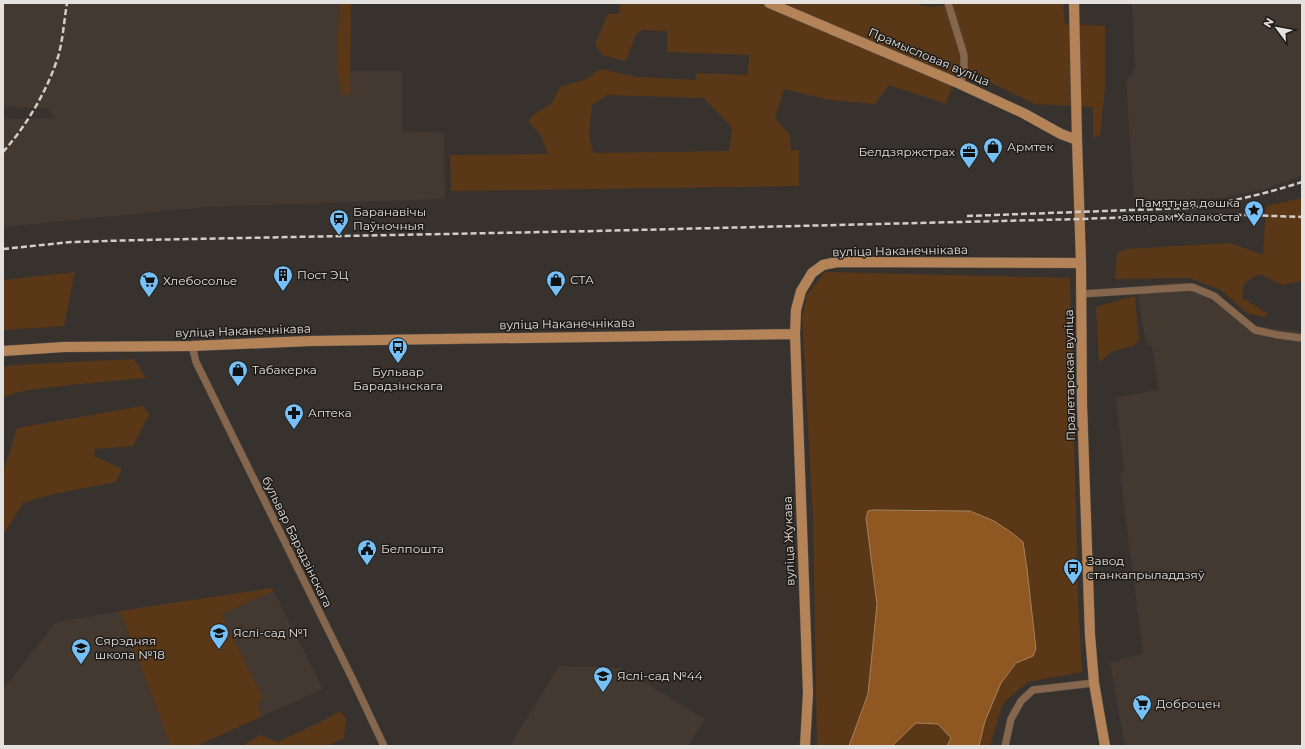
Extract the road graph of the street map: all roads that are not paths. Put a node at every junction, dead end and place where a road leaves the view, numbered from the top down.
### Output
1 (769, 3) edge
2 (948, 3) edge
3 (1074, 3) edge
4 (960, 84) junction
5 (1077, 140) junction
6 (1081, 263) junction
7 (1081, 294) junction
8 (795, 334) junction
9 (1302, 338) edge
10 (192, 346) junction
11 (3, 351) edge
12 (1094, 683) junction
13 (384, 746) edge
14 (805, 746) edge
15 (1005, 746) edge
16 (1105, 746) edge

1 - 4 main road, Прамысловая вуліца
2 - 4 street
3 - 5 main road, Пралетарская вуліца
4 - 5 main road, Прамысловая вуліца
5 - 6 main road, Пралетарская вуліца
6 - 7 main road, Пралетарская вуліца
6 - 8 main road, вуліца Наканечнікава
7 - 9 street
7 - 12 main road, Пралетарская вуліца
8 - 10 main road, вуліца Наканечнікава
8 - 14 main road, вуліца Жукава
10 - 11 main road, вуліца Наканечнікава
10 - 13 street, бульвар Барадзінскага
12 - 15 street
12 - 16 main road, Пралетарская вуліца

